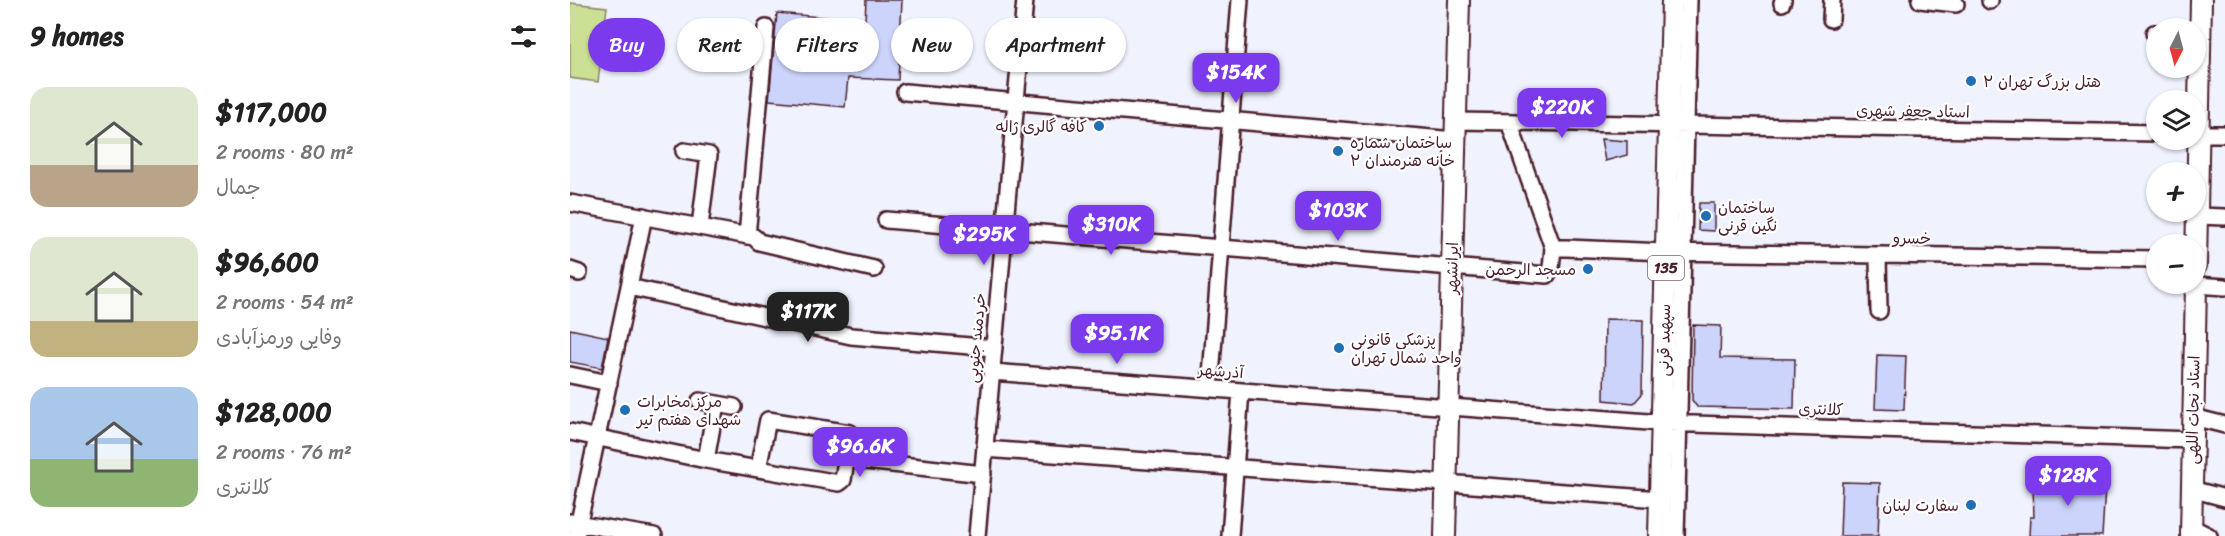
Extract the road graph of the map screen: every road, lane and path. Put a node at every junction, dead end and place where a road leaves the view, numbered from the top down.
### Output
1 (1025, 0) edge
2 (1240, 0) edge
3 (1459, 0) edge
4 (1672, 0) edge
5 (1689, 0) edge
6 (1832, 0) edge
7 (1920, 0) edge
8 (2201, 0) edge
9 (1938, 1) edge
10 (1956, 4) dead end
11 (2199, 18) edge
12 (1831, 19) dead end
13 (766, 28) dead end
14 (905, 92) dead end
15 (1015, 102) junction
16 (1231, 120) junction
17 (1509, 122) junction
18 (1678, 124) junction
19 (1456, 131) junction
20 (2146, 133) edge
21 (2206, 134) edge
22 (2225, 134) edge
23 (684, 151) dead end
24 (570, 203) edge
25 (570, 209) edge
26 (2206, 216) edge
27 (2225, 217) edge
28 (643, 220) junction
29 (886, 220) dead end
30 (700, 226) junction
31 (1004, 230) junction
32 (753, 239) junction
33 (1553, 248) junction
34 (1221, 249) junction
35 (1674, 252) junction
36 (1878, 255) junction
37 (2146, 260) edge
38 (1452, 268) junction
39 (874, 269) dead end
40 (2206, 285) edge
41 (629, 287) junction
42 (2225, 287) edge
43 (2196, 294) edge
44 (1879, 311) dead end
45 (994, 348) junction
46 (991, 372) junction
47 (570, 375) edge
48 (609, 383) junction
49 (1210, 389) junction
50 (1241, 391) junction
51 (700, 401) dead end
52 (716, 404) junction
53 (1449, 406) junction
54 (734, 407) dead end
55 (2193, 417) junction
56 (1671, 423) junction
57 (2225, 425) edge
58 (570, 432) edge
59 (597, 437) junction
60 (2193, 440) junction
61 (985, 449) junction
62 (847, 459) junction
63 (706, 460) junction
64 (1235, 468) junction
65 (758, 469) junction
66 (983, 474) junction
67 (1447, 483) junction
68 (2192, 489) junction
69 (2225, 498) edge
70 (1660, 499) junction
71 (575, 527) edge
72 (2191, 532) edge
73 (654, 536) edge
74 (977, 536) edge
75 (1230, 536) edge
76 (1445, 536) edge
77 (1659, 536) edge
78 (1676, 536) edge
79 (2209, 536) edge

1 - 15 street, خردمند جنوبی
2 - 16 street
3 - 19 main road, ایرانشهر
4 - 18 main road, سپهبد قرنی / 135
5 - 18 street
6 - 12 street
7 - 9 street
8 - 11 main road
9 - 10 street
13 - 32 street
14 - 15 street, استاد جعفر شهری
15 - 16 street, استاد جعفر شهری
15 - 31 street, خردمند جنوبی
16 - 19 street, استاد جعفر شهری
16 - 34 street
17 - 18 street, استاد جعفر شهری
17 - 19 street, استاد جعفر شهری
17 - 33 street
18 - 20 street, استاد جعفر شهری
18 - 35 main road, سپهبد قرنی / 135
19 - 38 main road, ایرانشهر
21 - 22 street
23 - 30 street
24 - 28 street
25 - 28 street
26 - 27 street
28 - 30 street
28 - 32 street
28 - 41 street
29 - 31 street
30 - 32 street
31 - 34 street
31 - 45 street, خردمند جنوبی
32 - 39 street
33 - 35 street, خسرو
33 - 38 street
34 - 38 street
34 - 49 street
35 - 36 street, خسرو
35 - 56 main road, سپهبد قرنی / 135
36 - 37 street, خسرو
36 - 44 street
38 - 53 main road, ایرانشهر
40 - 42 street
41 - 45 street
41 - 48 street
43 - 55 main road, استاد نجات اللهی
45 - 46 street, خردمند جنوبی
46 - 49 street, آذرشهر
46 - 61 street, خردمند جنوبی
47 - 48 street
48 - 59 street
49 - 50 street, آذرشهر
50 - 53 street, آذرشهر
50 - 64 street
51 - 52 street
52 - 54 street
52 - 63 street
53 - 56 street, کلانتری
53 - 67 main road, ایرانشهر
55 - 57 street
55 - 60 main road, استاد نجات اللهی
56 - 60 street, کلانتری
56 - 70 main road, سپهبد قرنی / 135
56 - 78 street
58 - 59 street
59 - 63 street
59 - 71 street
60 - 68 main road, استاد نجات اللهی
61 - 64 street
61 - 66 street, خردمند جنوبی
62 - 65 street
62 - 65 street
62 - 66 street
63 - 65 street
64 - 67 street
64 - 75 street
66 - 74 street, خردمند جنوبی
67 - 70 street
67 - 76 main road, ایرانشهر
68 - 69 street
68 - 72 main road, استاد نجات اللهی
70 - 77 main road, سپهبد قرنی / 135
71 - 73 street
72 - 79 street

